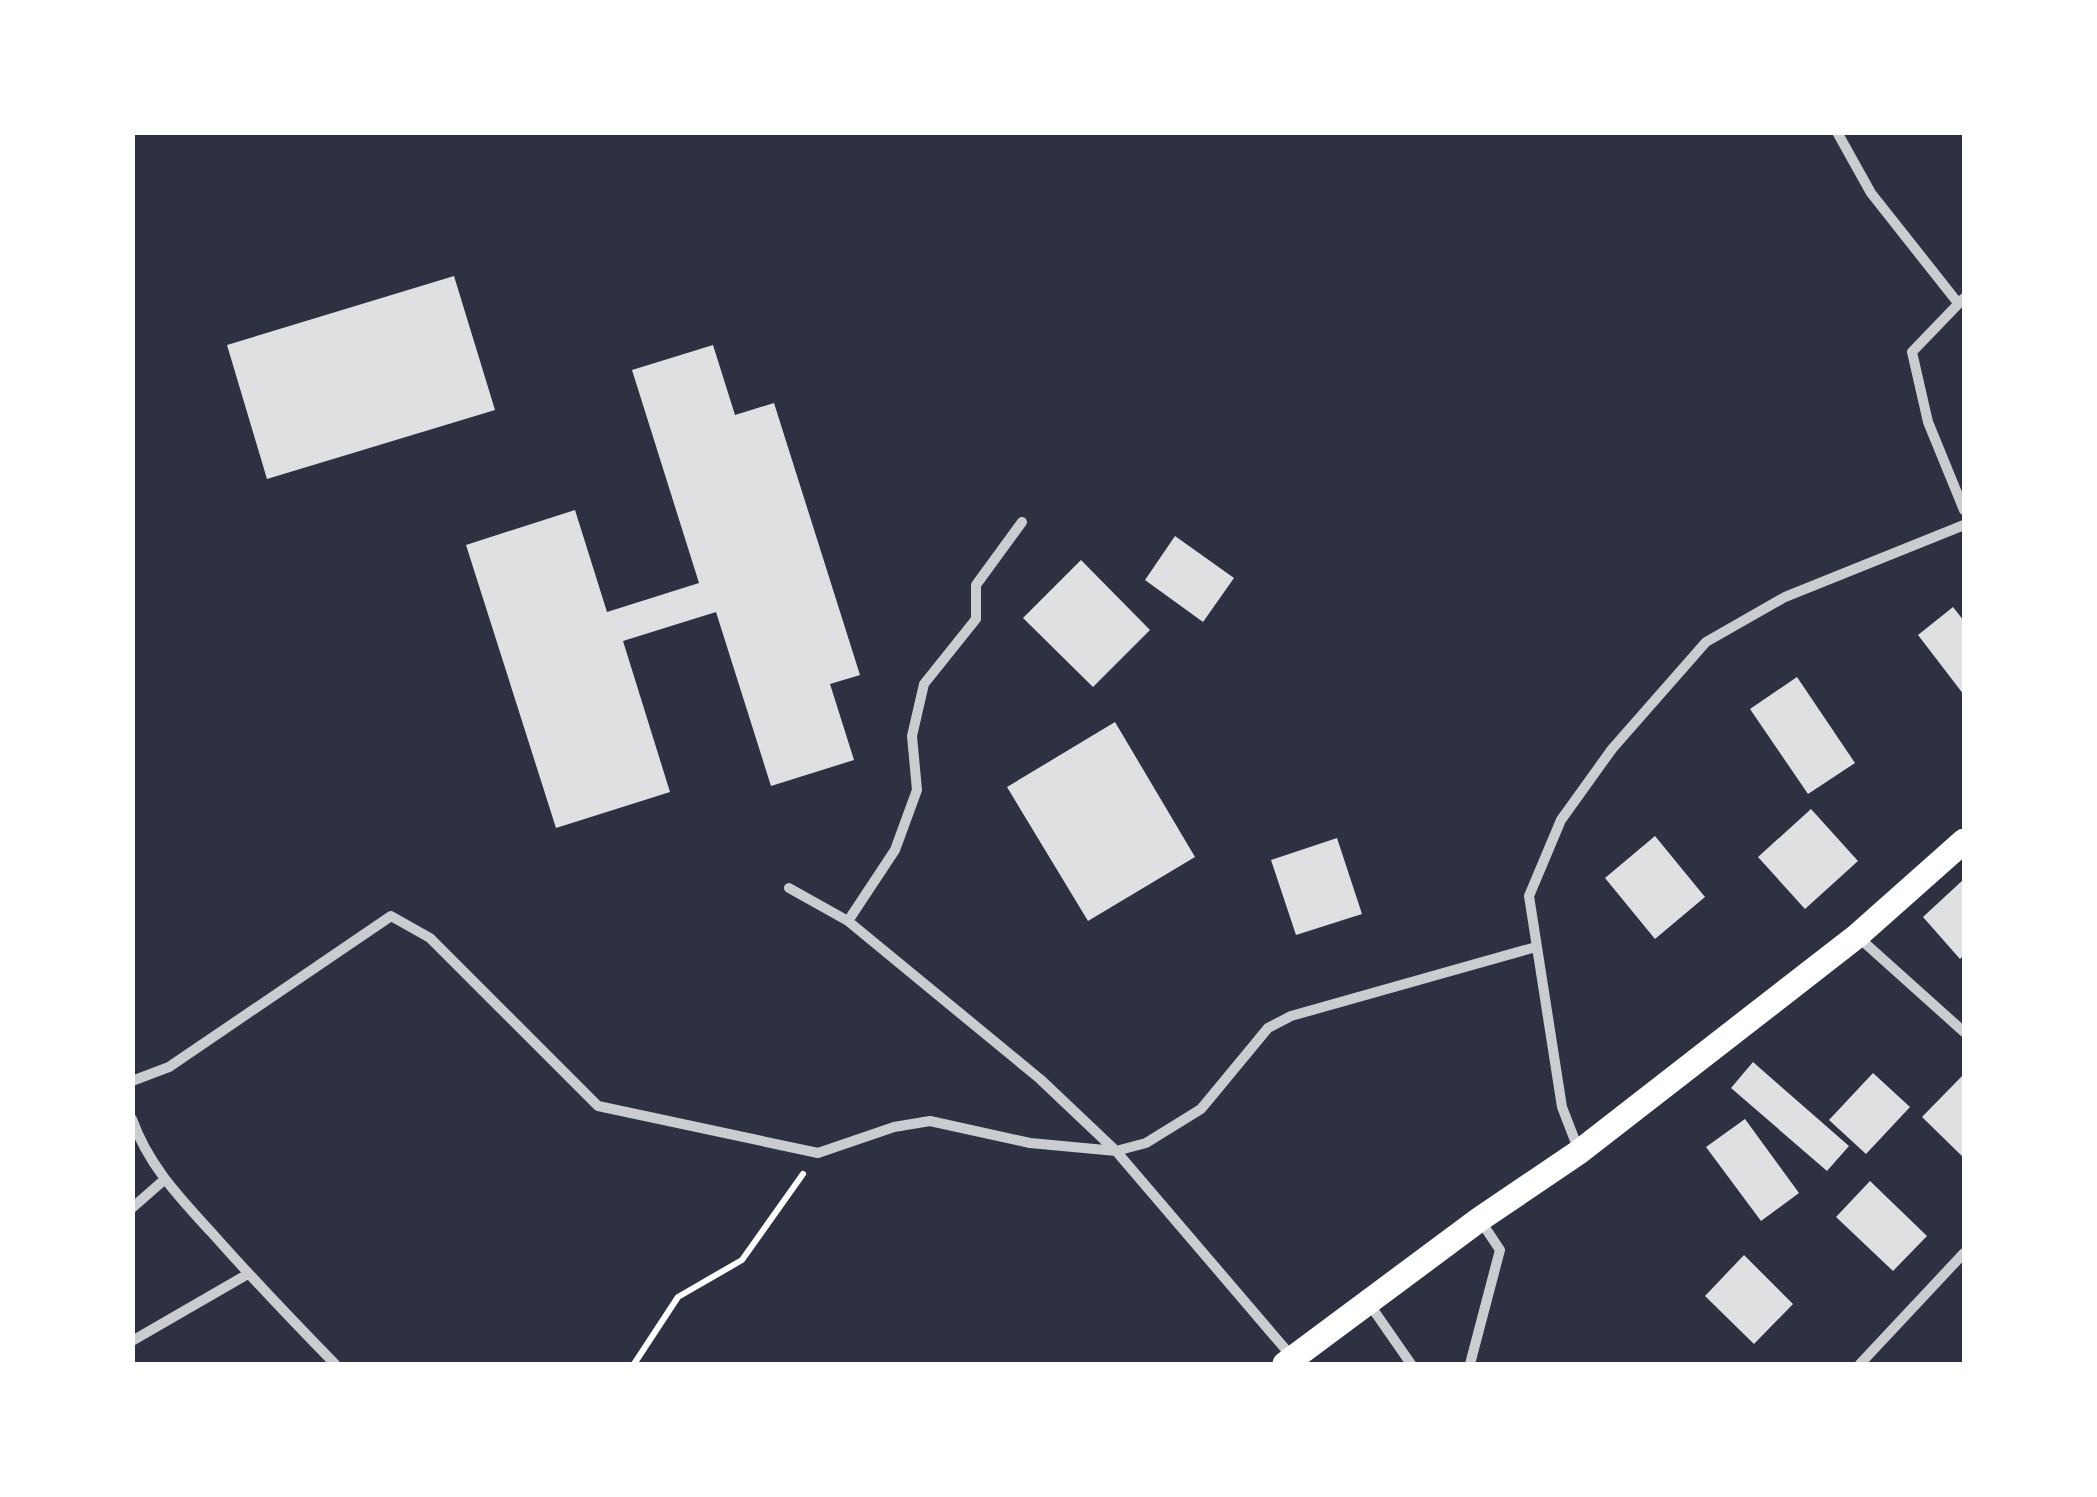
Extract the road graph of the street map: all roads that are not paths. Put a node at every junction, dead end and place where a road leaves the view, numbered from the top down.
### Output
1 (1838, 132) edge
2 (1961, 300) edge
3 (1964, 510) edge
4 (1022, 522) dead end
5 (1964, 525) edge
6 (1964, 840) edge
7 (789, 888) dead end
8 (848, 921) junction
9 (1857, 936) junction
10 (1536, 947) junction
11 (1964, 1032) edge
12 (132, 1081) edge
13 (132, 1119) edge
14 (1116, 1151) junction
15 (1579, 1152) junction
16 (164, 1180) junction
17 (132, 1208) edge
18 (1480, 1219) junction
19 (1964, 1253) edge
20 (248, 1274) junction
21 (1369, 1304) junction
22 (132, 1341) edge
23 (1289, 1361) edge
24 (335, 1364) edge
25 (1411, 1364) edge
26 (1470, 1364) edge
27 (1860, 1364) edge

1 - 2 street
2 - 3 street
4 - 8 street
5 - 10 street
6 - 9 main road
7 - 8 street
8 - 14 street
9 - 11 street
9 - 15 main road
10 - 14 street
10 - 15 street
12 - 14 street
13 - 16 street
14 - 23 street
15 - 18 main road
16 - 17 street
16 - 20 street
18 - 21 main road
18 - 26 street
19 - 27 street
20 - 22 street
20 - 24 street
21 - 23 main road
21 - 25 street

